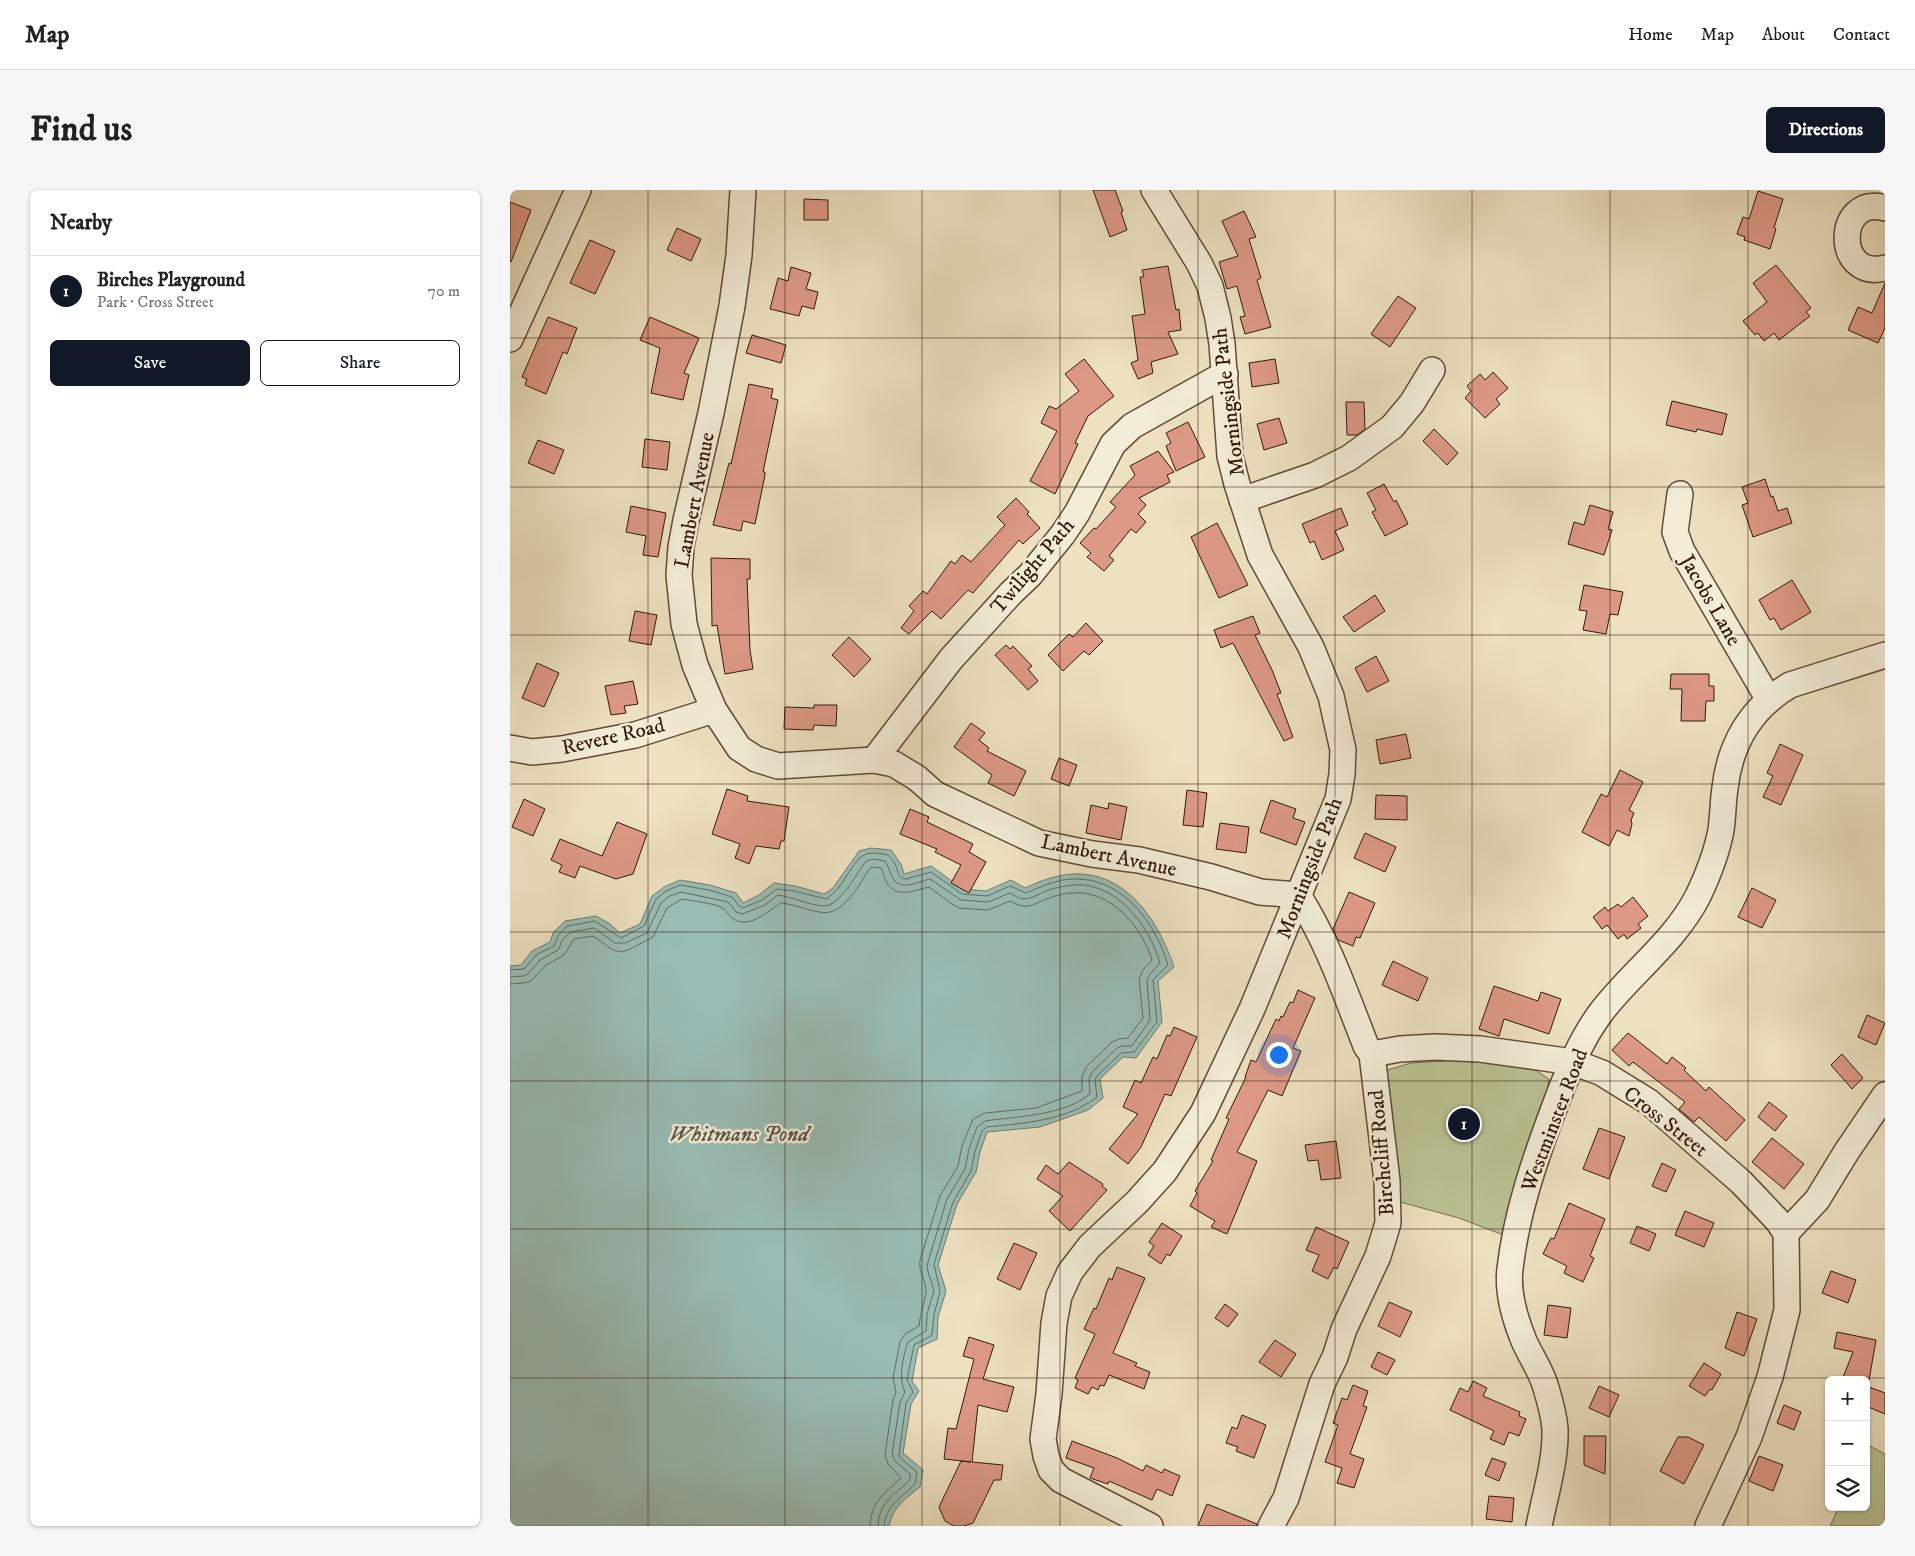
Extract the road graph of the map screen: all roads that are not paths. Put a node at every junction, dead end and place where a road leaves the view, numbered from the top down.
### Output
1 (578, 190) edge
2 (743, 190) edge
3 (1154, 190) edge
4 (1883, 202) edge
5 (1885, 268) edge
6 (510, 339) edge
7 (1432, 370) dead end
8 (1225, 374) junction
9 (1680, 494) dead end
10 (1242, 500) junction
11 (1885, 655) edge
12 (1769, 700) junction
13 (714, 710) junction
14 (510, 748) edge
15 (874, 760) junction
16 (1298, 895) junction
17 (1372, 1054) junction
18 (1573, 1062) junction
19 (1885, 1095) edge
20 (1786, 1233) junction
21 (1150, 1526) edge
22 (1271, 1526) edge
23 (1539, 1526) edge
24 (1708, 1526) edge

1 - 6 street
2 - 13 street, Lambert Avenue
3 - 8 street, Morningside Path
4 - 5 street
7 - 10 street
8 - 10 street, Morningside Path
8 - 15 street, Twilight Path
9 - 12 street, Jacobs Lane
10 - 16 street, Morningside Path
11 - 12 street, Westminster Road
12 - 18 street, Westminster Road
13 - 14 street, Revere Road
13 - 15 street, Lambert Avenue
15 - 16 street, Lambert Avenue
16 - 17 street, Birchcliff Road
16 - 21 street, Morningside Path
17 - 18 street, Cross Street
17 - 22 street, Birchcliff Road
18 - 20 street, Cross Street
18 - 23 street, Westminster Road
19 - 20 street
20 - 24 street

